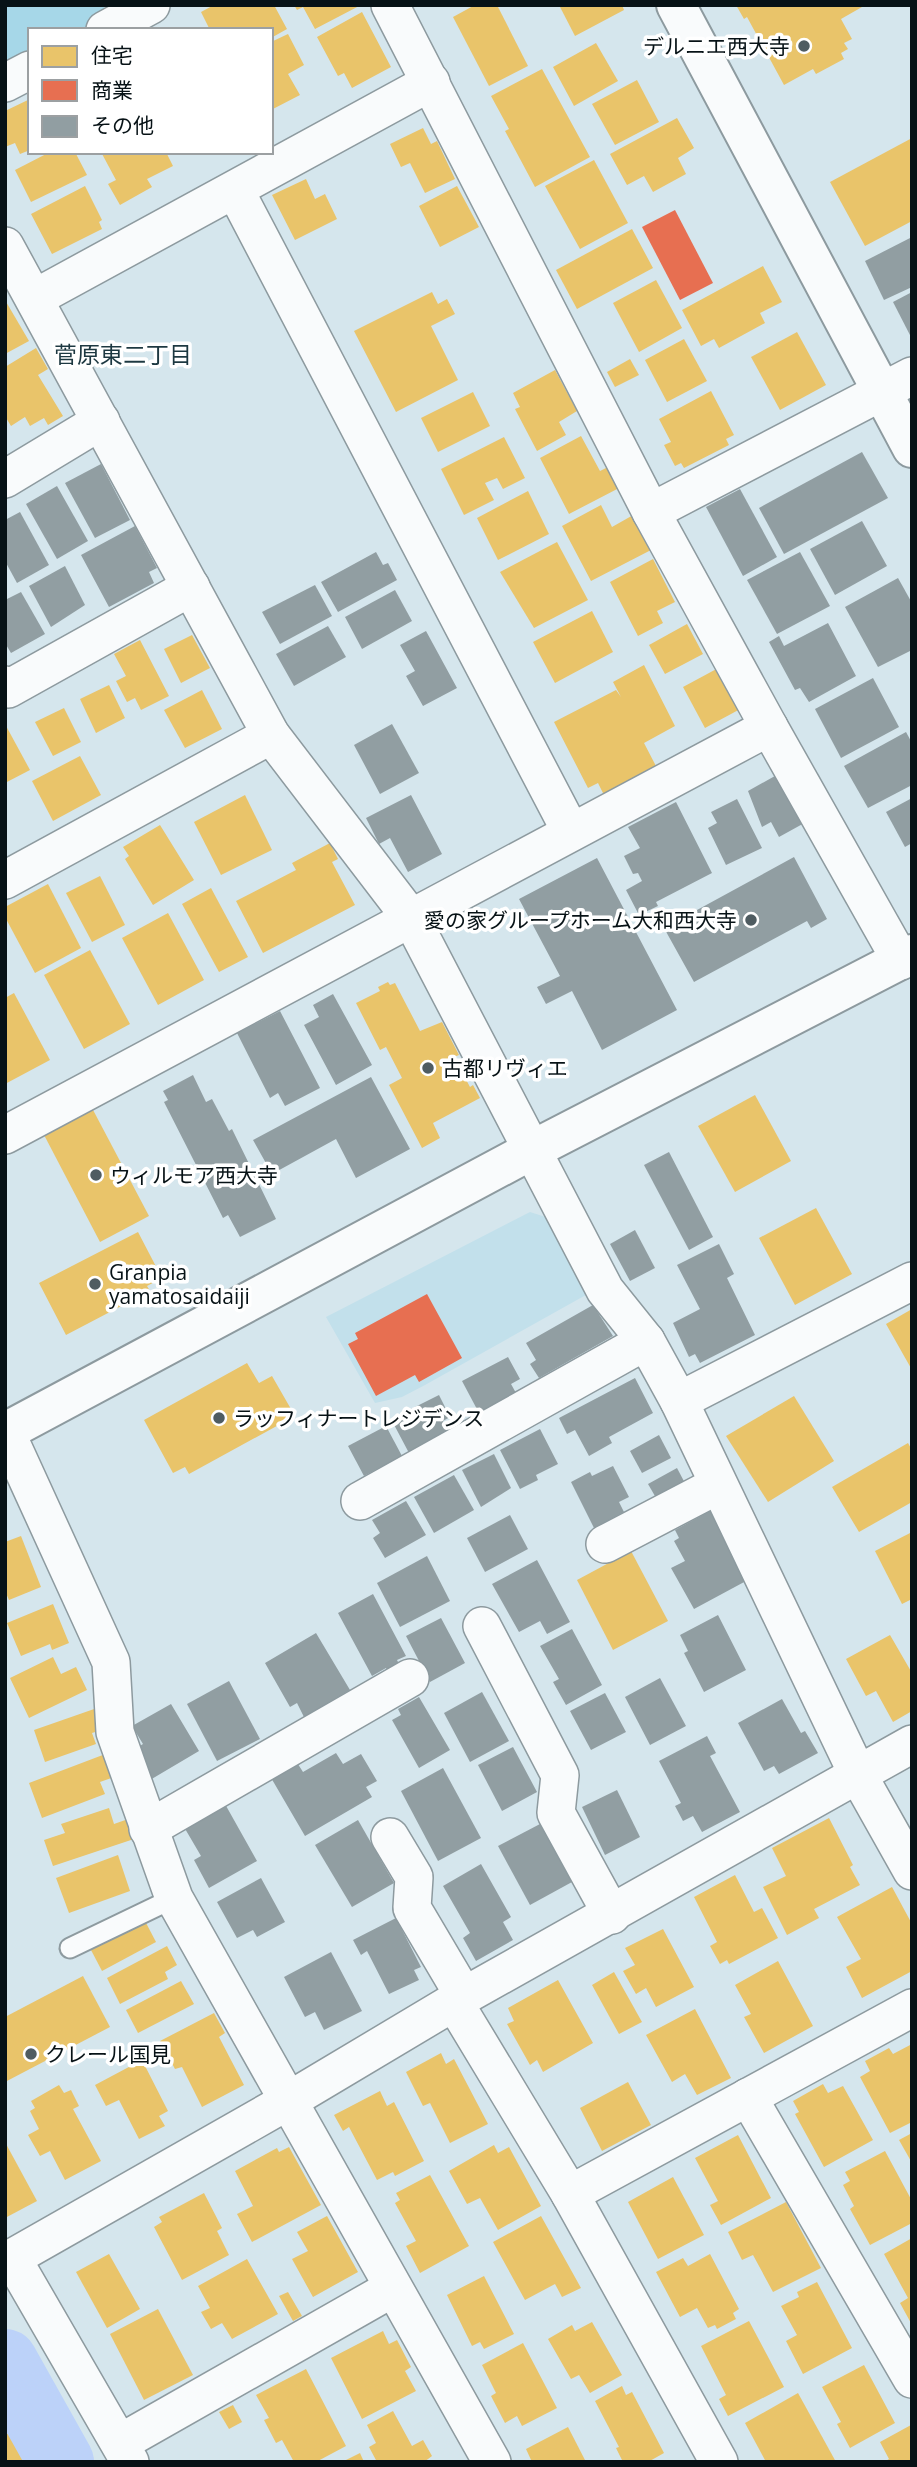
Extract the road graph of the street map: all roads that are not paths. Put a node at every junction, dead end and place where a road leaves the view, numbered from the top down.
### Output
1 (390, 5) edge
2 (676, 5) edge
3 (142, 7) edge
4 (108, 28) edge
5 (28, 71) edge
6 (431, 82) junction
7 (5, 83) edge
8 (235, 190) junction
9 (5, 246) edge
10 (35, 298) junction
11 (897, 384) edge
12 (101, 421) junction
13 (912, 448) edge
14 (5, 479) edge
15 (651, 512) junction
16 (191, 587) junction
17 (5, 685) edge
18 (769, 727) junction
19 (271, 735) junction
20 (571, 832) junction
21 (5, 880) edge
22 (411, 918) junction
23 (906, 958) edge
24 (5, 1135) edge
25 (532, 1150) junction
26 (912, 1281) edge
27 (646, 1341) junction
28 (679, 1401) junction
29 (5, 1431) edge
30 (718, 1485) junction
31 (360, 1501) dead end
32 (605, 1544) dead end
33 (482, 1626) dead end
34 (410, 1678) dead end
35 (912, 1744) edge
36 (858, 1775) junction
37 (148, 1829) junction
38 (390, 1837) dead end
39 (912, 1871) edge
40 (174, 1898) junction
41 (612, 1915) junction
42 (71, 1948) dead end
43 (459, 1999) junction
44 (912, 2008) edge
45 (748, 2097) junction
46 (288, 2101) junction
47 (570, 2194) junction
48 (9, 2260) edge
49 (393, 2288) junction
50 (912, 2379) edge
51 (125, 2452) edge
52 (492, 2462) edge
53 (719, 2462) edge

1 - 6 street
2 - 11 street
3 - 4 street
5 - 7 street
6 - 8 street
6 - 15 street
8 - 10 street
8 - 20 street
9 - 10 street
10 - 12 street
11 - 13 street
11 - 15 street
12 - 14 street
12 - 16 street
15 - 18 street
16 - 17 street
16 - 19 street
18 - 20 street
18 - 23 street
19 - 21 street
19 - 22 street
20 - 22 street
22 - 24 street
22 - 25 street
23 - 25 street
25 - 27 street
25 - 29 street
26 - 28 street
27 - 28 street
27 - 31 street
28 - 30 street
29 - 37 street
30 - 32 street
30 - 36 street
33 - 41 street
34 - 37 street
35 - 36 street
36 - 39 street
36 - 41 street
37 - 40 street
38 - 43 street
40 - 42 lane
40 - 46 street
41 - 43 street
43 - 46 street
43 - 47 street
44 - 45 street
45 - 47 street
45 - 50 street
46 - 48 street
46 - 49 street
47 - 53 street
48 - 51 street
49 - 51 street
49 - 52 street

